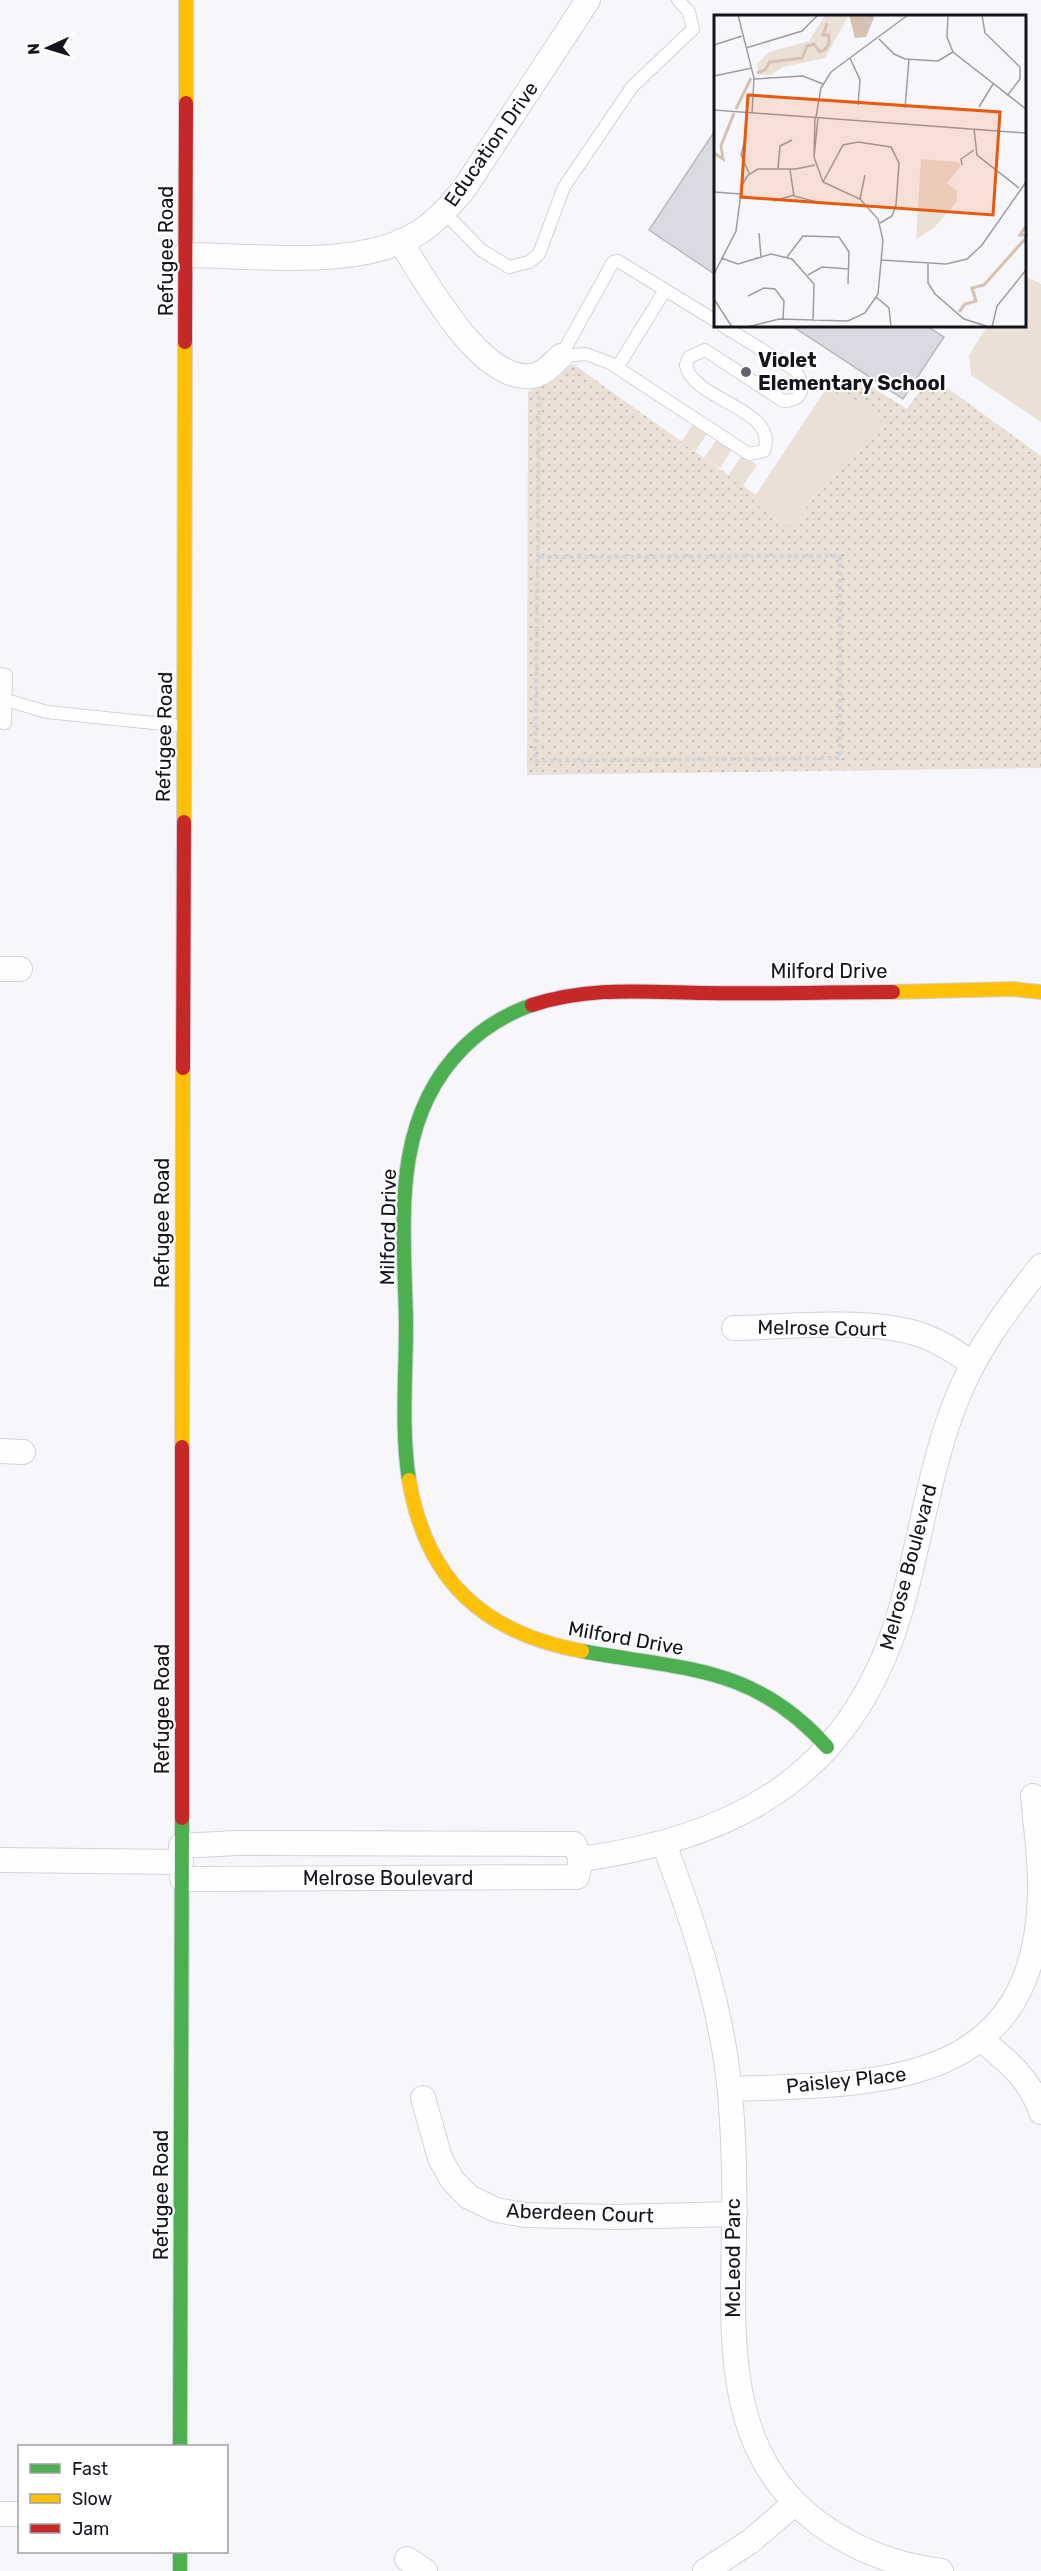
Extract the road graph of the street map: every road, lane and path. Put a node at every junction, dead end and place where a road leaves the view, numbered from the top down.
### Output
1 (186, 0) edge
2 (588, 0) edge
3 (678, 0) edge
4 (444, 212) junction
5 (400, 241) junction
6 (185, 255) junction
7 (665, 290) junction
8 (714, 320) edge
9 (725, 327) edge
10 (561, 356) junction
11 (617, 368) junction
12 (540, 385) dead end
13 (538, 557) junction
14 (0, 675) edge
15 (6, 700) junction
16 (0, 723) edge
17 (185, 726) junction
18 (1041, 992) edge
19 (1041, 1266) edge
20 (734, 1328) dead end
21 (972, 1364) junction
22 (828, 1747) junction
23 (1033, 1796) dead end
24 (664, 1844) junction
25 (581, 1859) junction
26 (0, 1860) edge
27 (181, 1862) junction
28 (980, 2039) junction
29 (730, 2089) junction
30 (423, 2098) dead end
31 (1041, 2112) edge
32 (735, 2214) junction
33 (180, 2445) edge
34 (795, 2503) junction
35 (0, 2514) edge
36 (18, 2514) edge
37 (180, 2553) edge
38 (180, 2571) edge
39 (705, 2571) edge
40 (941, 2571) edge

1 - 6 main road, Refugee Road
2 - 4 street, Education Drive
3 - 4 lane
4 - 5 street, Education Drive
5 - 6 street, Education Drive
5 - 10 street
6 - 17 main road, Refugee Road
7 - 8 lane
7 - 10 lane
7 - 11 lane
9 - 11 lane
10 - 11 lane
12 - 13 path
13 - 13 path
14 - 15 lane
15 - 16 lane
15 - 17 lane
17 - 27 main road, Refugee Road
18 - 22 main road, Milford Drive
19 - 21 street, Melrose Boulevard
20 - 21 street, Melrose Court
21 - 22 street, Melrose Boulevard
22 - 24 street, Melrose Boulevard
23 - 28 street, Paisley Place
24 - 25 street, Melrose Boulevard
24 - 29 street, McLeod Parc
25 - 27 street, Melrose Boulevard
25 - 27 street, Melrose Boulevard
26 - 27 street
27 - 33 main road, Refugee Road
28 - 29 street, Paisley Place
28 - 31 street
29 - 32 street, McLeod Parc
30 - 32 street, Aberdeen Court
32 - 34 street, McLeod Parc
34 - 39 street
34 - 40 street, McLeod Parc
35 - 36 street
37 - 38 main road

